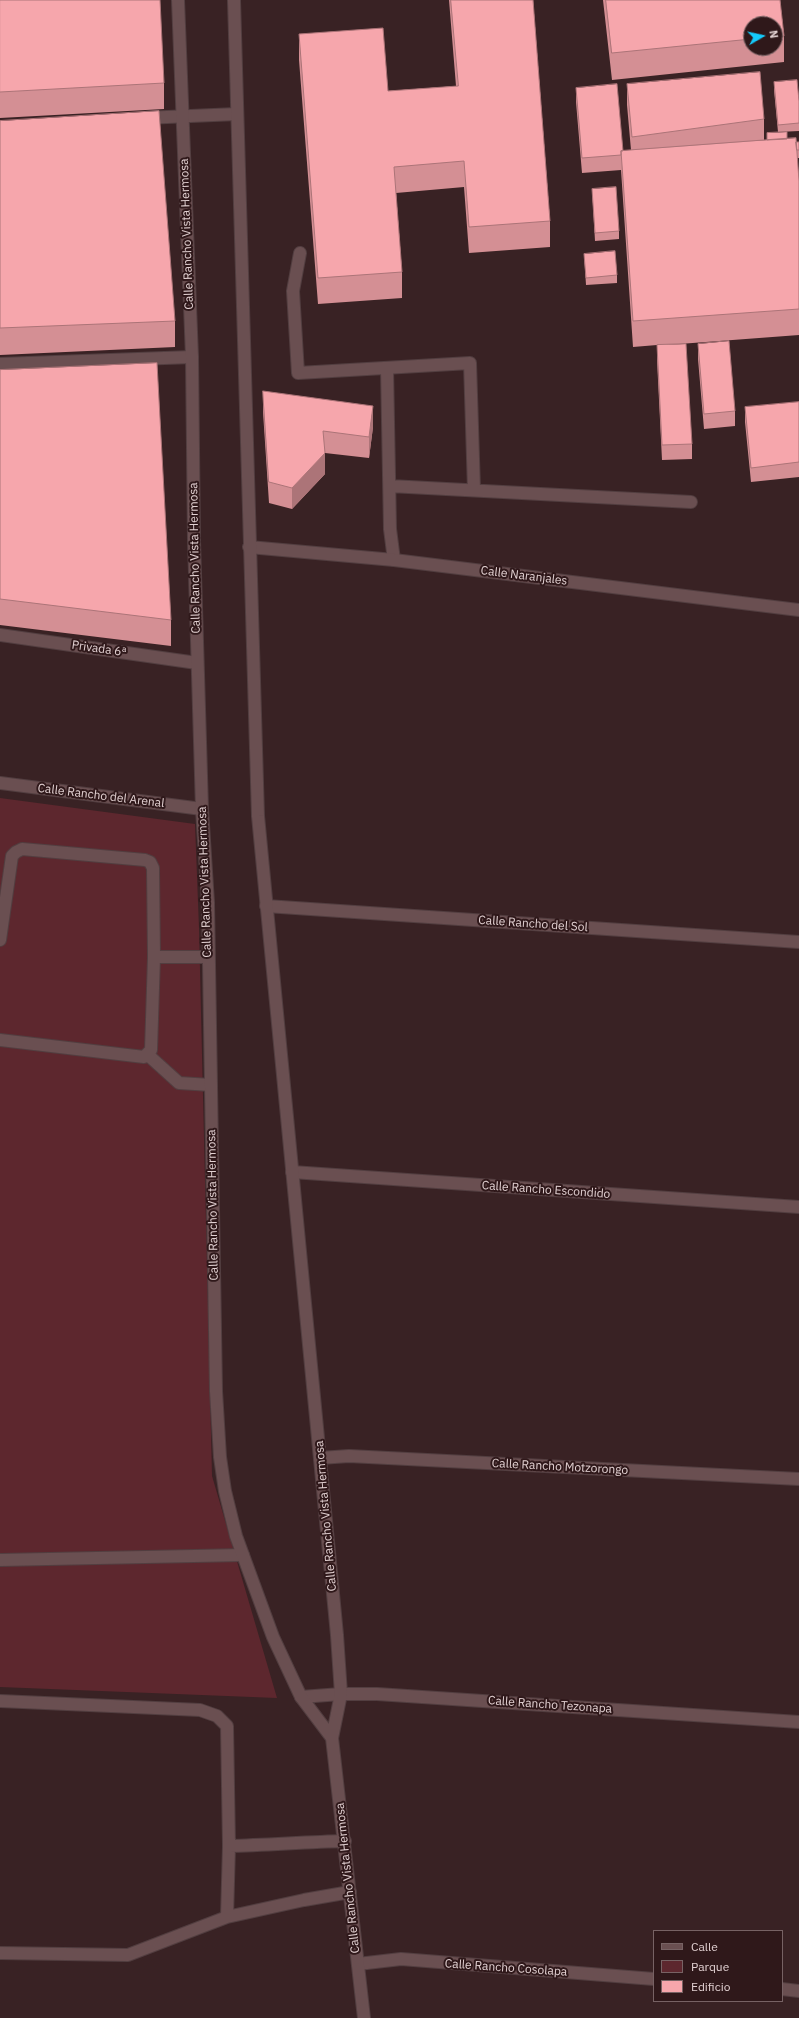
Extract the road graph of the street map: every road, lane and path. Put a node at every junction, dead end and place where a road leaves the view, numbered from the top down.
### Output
1 (178, 0) edge
2 (234, 0) edge
3 (237, 114) junction
4 (183, 116) junction
5 (135, 119) edge
6 (300, 253) dead end
7 (192, 357) junction
8 (0, 364) edge
9 (387, 368) junction
10 (390, 486) junction
11 (474, 490) junction
12 (691, 502) dead end
13 (249, 547) junction
14 (394, 560) junction
15 (799, 610) edge
16 (0, 635) edge
17 (197, 663) junction
18 (0, 783) edge
19 (202, 809) junction
20 (266, 906) junction
21 (0, 940) edge
22 (799, 942) edge
23 (154, 957) junction
24 (208, 957) junction
25 (0, 1040) edge
26 (148, 1055) junction
27 (210, 1085) junction
28 (292, 1172) junction
29 (799, 1207) edge
30 (320, 1458) junction
31 (799, 1479) edge
32 (243, 1555) junction
33 (0, 1560) edge
34 (341, 1694) junction
35 (301, 1697) junction
36 (0, 1701) edge
37 (799, 1722) edge
38 (332, 1738) junction
39 (344, 1842) junction
40 (229, 1846) junction
41 (350, 1892) junction
42 (227, 1917) junction
43 (0, 1952) edge
44 (358, 1964) junction
45 (653, 1979) edge
46 (783, 1989) edge
47 (799, 1991) edge
48 (364, 2018) edge

1 - 4 street, Calle Rancho Vista Hermosa
2 - 3 street, Calle Rancho Vista Hermosa
3 - 4 street
3 - 13 street, Calle Rancho Vista Hermosa
4 - 5 street
4 - 7 street, Calle Rancho Vista Hermosa
6 - 9 street
7 - 8 street
7 - 17 street, Calle Rancho Vista Hermosa
9 - 10 street
9 - 11 street
10 - 11 street
10 - 14 street
11 - 12 street
13 - 14 street, Calle Naranjales
13 - 20 street, Calle Rancho Vista Hermosa
14 - 15 street, Calle Naranjales
16 - 17 street, Privada 6ª
17 - 19 street, Calle Rancho Vista Hermosa
18 - 19 street, Calle Rancho del Arenal
19 - 24 street, Calle Rancho Vista Hermosa
20 - 22 street, Calle Rancho del Sol
20 - 28 street, Calle Rancho Vista Hermosa
21 - 23 street
23 - 24 street
23 - 26 street
24 - 27 street, Calle Rancho Vista Hermosa
25 - 26 street
26 - 27 street
27 - 32 street, Calle Rancho Vista Hermosa
28 - 29 street, Calle Rancho Escondido
28 - 30 street, Calle Rancho Vista Hermosa
30 - 31 street, Calle Rancho Motzorongo
30 - 34 street, Calle Rancho Vista Hermosa
32 - 33 street
32 - 35 street, Calle Rancho Vista Hermosa
34 - 35 street, Calle Rancho Tezonapa
34 - 37 street, Calle Rancho Tezonapa
34 - 38 street, Calle Rancho Vista Hermosa
35 - 38 street, Calle Rancho Vista Hermosa
36 - 40 street
38 - 39 street, Calle Rancho Vista Hermosa
39 - 40 street
39 - 41 street, Calle Rancho Vista Hermosa
40 - 42 street
41 - 42 street
41 - 44 street, Calle Rancho Vista Hermosa
42 - 43 street
44 - 45 street, Calle Rancho Cosolapa
44 - 48 street, Calle Rancho Vista Hermosa
46 - 47 street

